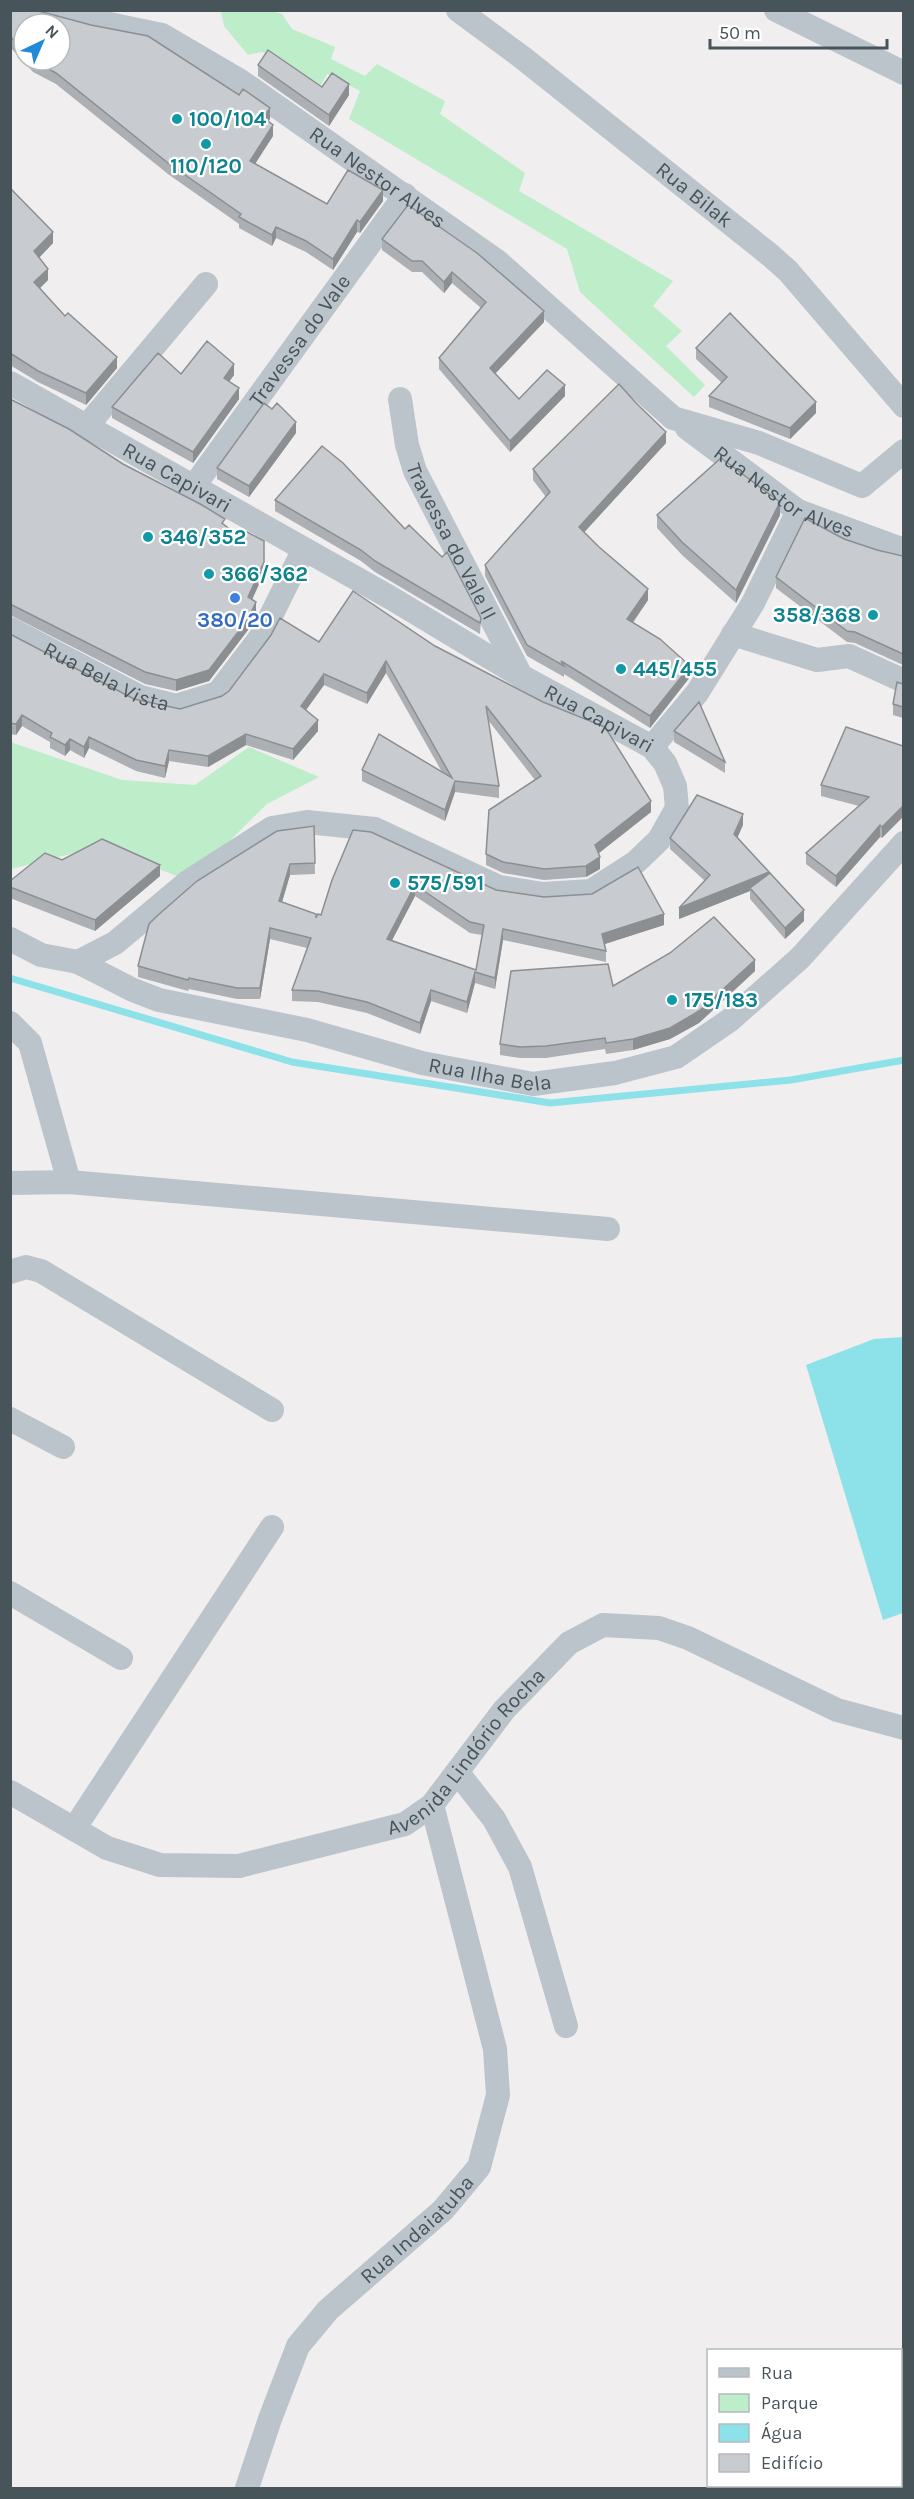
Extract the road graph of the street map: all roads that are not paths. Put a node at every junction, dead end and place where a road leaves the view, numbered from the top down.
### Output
1 (42, 10) edge
2 (458, 10) edge
3 (776, 10) edge
4 (903, 73) edge
5 (405, 195) junction
6 (206, 284) dead end
7 (10, 383) edge
8 (400, 399) dead end
9 (903, 406) edge
10 (673, 418) junction
11 (86, 426) junction
12 (903, 451) edge
13 (194, 486) junction
14 (798, 511) junction
15 (304, 549) junction
16 (903, 550) edge
17 (10, 629) edge
18 (733, 634) junction
19 (521, 676) junction
20 (903, 681) edge
21 (652, 747) junction
22 (903, 843) edge
23 (10, 939) edge
24 (78, 962) junction
25 (10, 1023) edge
26 (69, 1182) junction
27 (10, 1183) edge
28 (608, 1229) dead end
29 (10, 1272) edge
30 (272, 1410) dead end
31 (10, 1419) edge
32 (63, 1447) dead end
33 (272, 1527) dead end
34 (10, 1593) edge
35 (121, 1658) dead end
36 (903, 1728) edge
37 (458, 1773) junction
38 (10, 1792) edge
39 (432, 1805) junction
40 (74, 1829) junction
41 (566, 2026) dead end
42 (247, 2488) edge

1 - 5 street, Rua Nestor Alves
2 - 9 street, Rua Bilak
3 - 4 street
5 - 10 street, Rua Nestor Alves
5 - 13 street, Travessa do Vale
6 - 11 street
7 - 11 street, Rua Capivari
8 - 19 street, Travessa do Vale II
10 - 12 street, Rua Nestor Alves
10 - 14 street, Rua Nestor Alves
11 - 13 street, Rua Capivari
13 - 15 street, Rua Capivari
14 - 16 street, Rua Nestor Alves
14 - 18 street
15 - 17 street, Rua Bela Vista
15 - 19 street, Rua Capivari
18 - 20 street
18 - 21 street
19 - 21 street, Rua Capivari
21 - 24 street, Rua Capivari
22 - 24 street, Rua Ilha Bela
23 - 24 street, Rua Ilha Bela
25 - 26 street
26 - 27 street
26 - 28 street
29 - 30 street
31 - 32 street
33 - 40 street
34 - 35 street
36 - 37 street, Avenida Lindório Rocha
37 - 39 street, Avenida Lindório Rocha
37 - 41 street
38 - 40 street, Avenida Lindório Rocha
39 - 40 street, Avenida Lindório Rocha
39 - 42 street, Rua Indaiatuba

